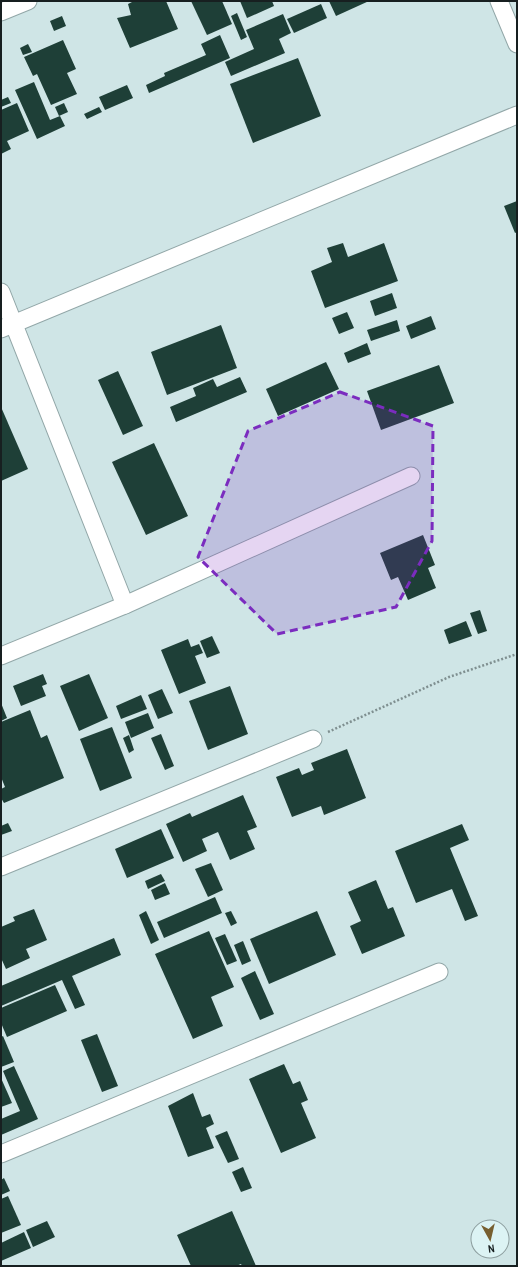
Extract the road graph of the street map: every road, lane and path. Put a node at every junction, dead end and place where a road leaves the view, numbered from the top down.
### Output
1 (28, 1) edge
2 (499, 1) edge
3 (1, 12) edge
4 (517, 44) edge
5 (517, 115) edge
6 (1, 292) edge
7 (7, 326) edge
8 (411, 476) dead end
9 (125, 605) junction
10 (517, 654) edge
11 (1, 656) edge
12 (313, 739) joint
13 (1, 867) edge
14 (439, 972) dead end
15 (1, 1154) edge

1 - 3 street
2 - 4 street
5 - 7 street
6 - 7 street
7 - 9 street
8 - 9 street
9 - 11 street
10 - 12 path
12 - 13 street
14 - 15 street

